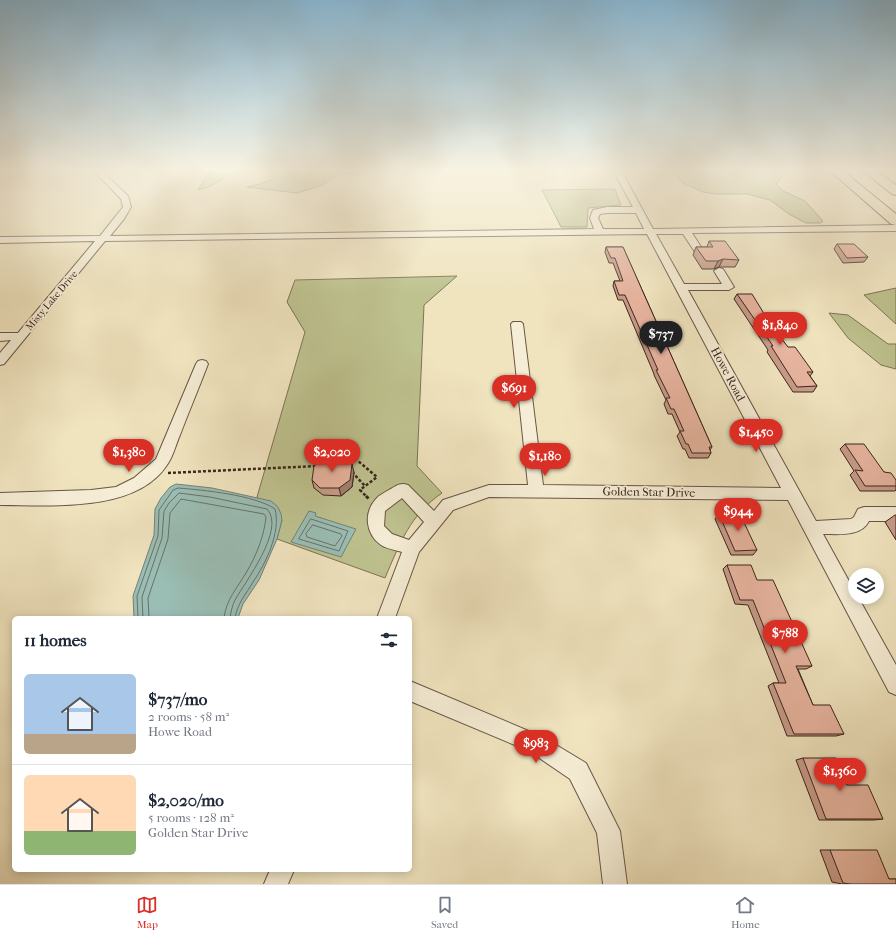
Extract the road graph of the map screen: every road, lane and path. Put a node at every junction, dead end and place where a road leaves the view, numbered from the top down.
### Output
1 (124, 211) edge
2 (600, 211) edge
3 (639, 211) edge
4 (884, 211) edge
5 (896, 221) edge
6 (896, 228) edge
7 (685, 230) junction
8 (649, 231) junction
9 (600, 232) junction
10 (103, 238) junction
11 (0, 240) edge
12 (698, 250) edge
13 (719, 271) edge
14 (680, 287) junction
15 (516, 324) dead end
16 (21, 336) junction
17 (0, 337) edge
18 (0, 362) edge
19 (202, 364) dead end
20 (337, 460) edge
21 (320, 466) edge
22 (349, 469) edge
23 (152, 474) junction
24 (365, 486) junction
25 (536, 491) junction
26 (791, 494) junction
27 (0, 499) edge
28 (378, 506) junction
29 (896, 514) edge
30 (434, 522) junction
31 (812, 528) junction
32 (412, 548) junction
33 (387, 616) edge
34 (896, 685) edge
35 (412, 692) edge
36 (281, 872) edge
37 (276, 884) edge
38 (615, 884) edge

1 - 10 street, Misty Lake Drive
2 - 9 street
3 - 8 street, Howe Road
4 - 5 highway
6 - 7 street
7 - 8 street
7 - 12 street
8 - 9 street
8 - 14 street, Howe Road
9 - 10 street
10 - 11 street
10 - 16 street, Misty Lake Drive
13 - 14 street
14 - 26 street, Howe Road
15 - 25 street
16 - 17 street
16 - 18 street, Misty Lake Drive
19 - 23 street
20 - 24 path
21 - 23 path
22 - 24 path
23 - 27 street
24 - 28 path
25 - 26 street, Golden Star Drive
25 - 30 street, Golden Star Drive
26 - 31 street, Howe Road
28 - 30 street
28 - 32 street
29 - 31 street
30 - 32 street, Golden Star Drive
31 - 34 street, Howe Road
32 - 33 street, Golden Star Drive
35 - 38 street
36 - 37 street

